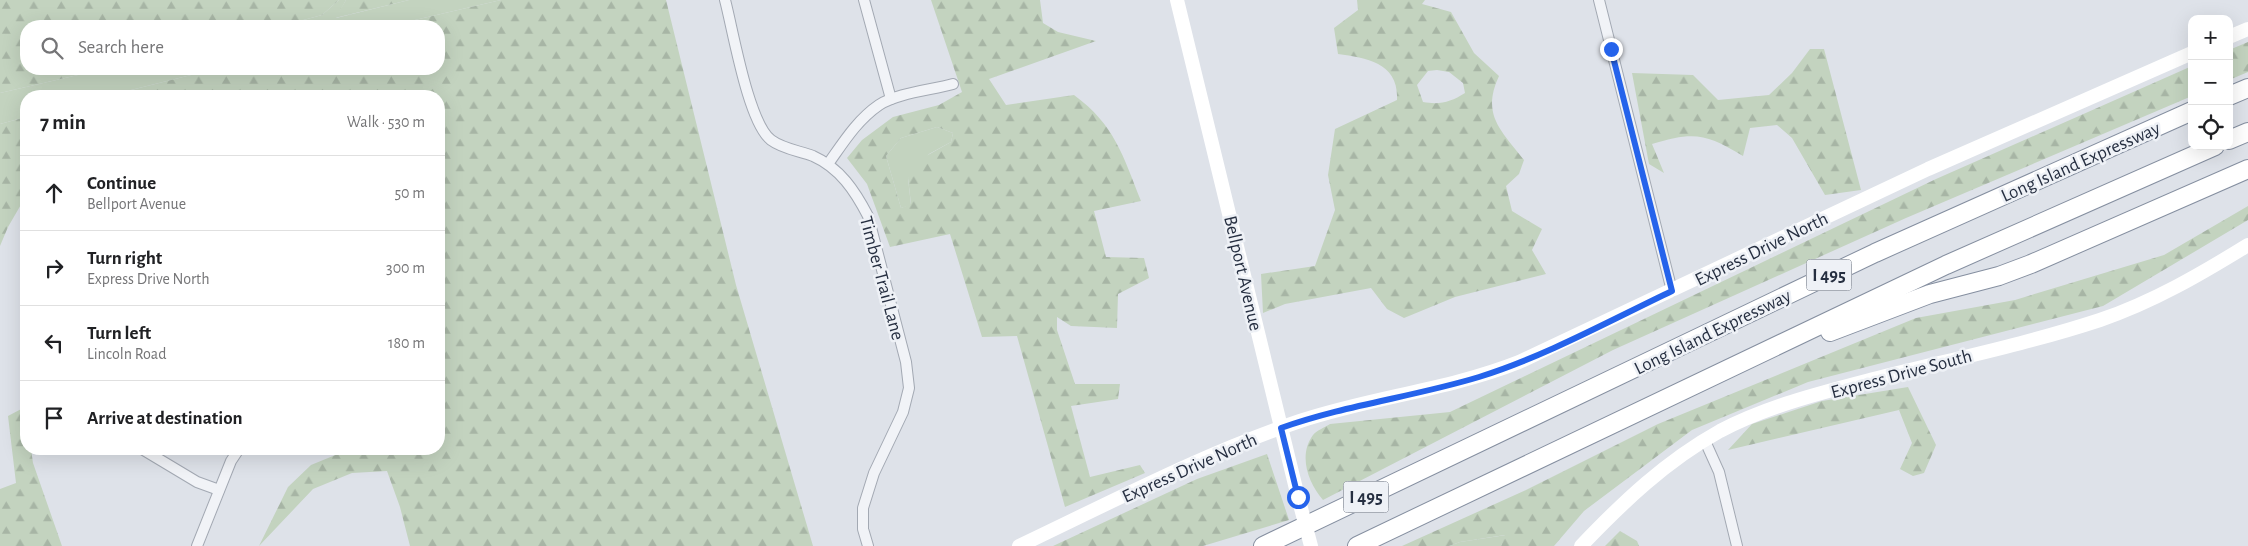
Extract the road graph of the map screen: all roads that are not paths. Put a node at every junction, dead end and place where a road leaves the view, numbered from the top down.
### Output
1 (725, 0) edge
2 (864, 0) edge
3 (1177, 0) edge
4 (1598, 0) edge
5 (2248, 29) edge
6 (2233, 35) edge
7 (2188, 55) edge
8 (953, 84) dead end
9 (2248, 88) edge
10 (2233, 94) edge
11 (891, 99) junction
12 (2188, 113) edge
13 (2248, 132) edge
14 (2233, 138) edge
15 (2206, 150) edge
16 (828, 164) junction
17 (2248, 169) edge
18 (2248, 245) edge
19 (1672, 291) junction
20 (1751, 358) junction
21 (1281, 428) junction
22 (1705, 440) junction
23 (152, 455) edge
24 (236, 455) edge
25 (219, 490) junction
26 (197, 546) edge
27 (868, 546) edge
28 (1019, 546) edge
29 (1263, 546) edge
30 (1310, 546) edge
31 (1358, 546) edge
32 (1581, 546) edge
33 (1737, 546) edge

1 - 16 street, Timber Trail Lane
2 - 11 street
3 - 21 main road, Bellport Avenue
4 - 19 street
5 - 6 main road
7 - 19 main road, Express Drive North
8 - 11 street
9 - 10 highway
11 - 16 street
12 - 29 highway, Long Island Expressway / I 495
13 - 14 highway
15 - 20 highway, I 495
16 - 27 street, Timber Trail Lane
17 - 20 highway
18 - 22 main road, Express Drive South
19 - 21 main road, Express Drive North
20 - 31 highway, I 495
21 - 28 main road, Express Drive North
21 - 30 main road, Bellport Avenue, bridge
22 - 32 main road, Express Drive South
22 - 33 street
23 - 25 street
24 - 25 street
25 - 26 street

